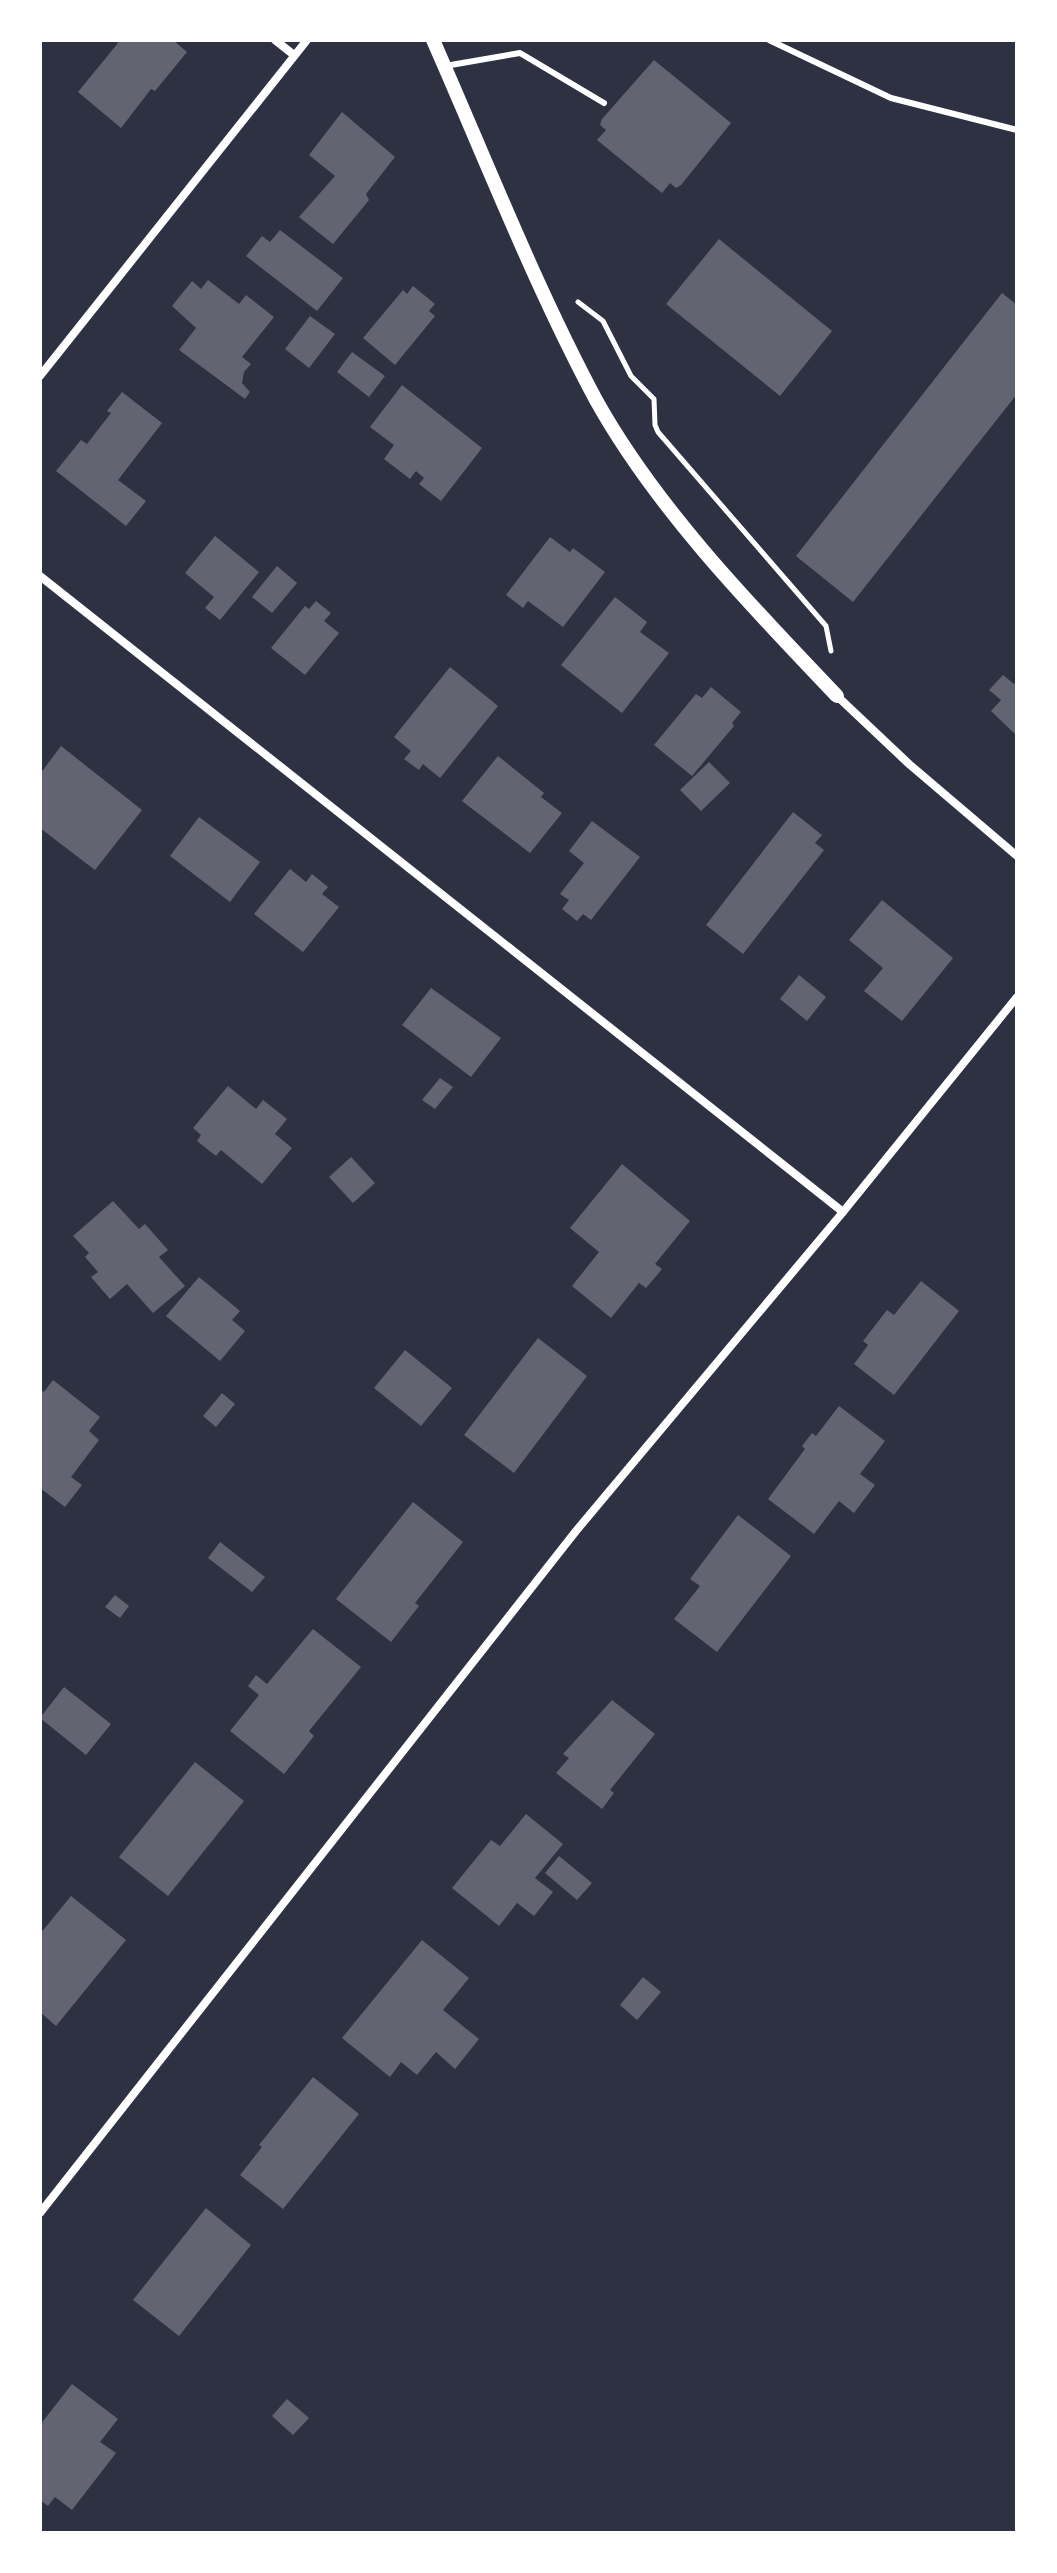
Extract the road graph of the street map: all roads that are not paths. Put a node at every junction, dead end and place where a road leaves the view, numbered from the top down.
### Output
1 (275, 40) edge
2 (307, 40) edge
3 (433, 40) edge
4 (769, 40) edge
5 (294, 55) junction
6 (445, 66) junction
7 (604, 103) dead end
8 (1017, 130) edge
9 (40, 376) edge
10 (40, 576) edge
11 (837, 696) joint
12 (1017, 856) edge
13 (1017, 997) edge
14 (843, 1212) junction
15 (40, 2213) edge

1 - 5 street
2 - 5 street
3 - 6 street
4 - 8 lane
5 - 9 street
6 - 7 lane
6 - 11 street
10 - 14 street
11 - 12 street
13 - 14 street
14 - 15 street

